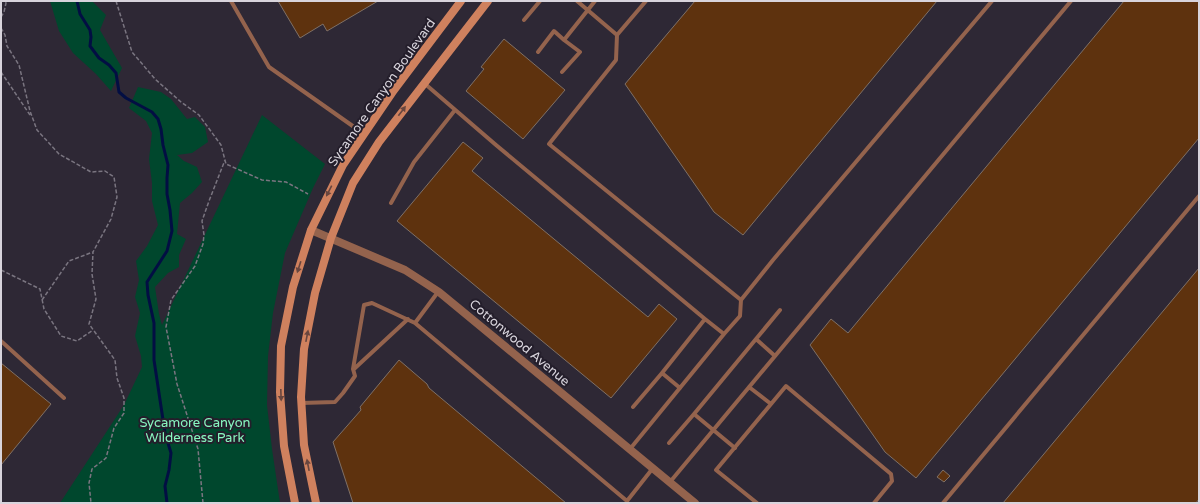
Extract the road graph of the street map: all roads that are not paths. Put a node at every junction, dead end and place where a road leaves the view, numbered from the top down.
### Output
1 (231, 1) edge
2 (460, 1) edge
3 (488, 1) edge
4 (540, 1) edge
5 (577, 1) edge
6 (595, 1) edge
7 (646, 1) edge
8 (992, 1) edge
9 (1070, 1) edge
10 (588, 10) junction
11 (524, 20) dead end
12 (617, 36) junction
13 (564, 40) junction
14 (538, 52) dead end
15 (562, 72) dead end
16 (424, 83) junction
17 (455, 110) junction
18 (364, 134) junction
19 (1199, 196) edge
20 (391, 202) dead end
21 (311, 230) junction
22 (331, 238) junction
23 (439, 292) junction
24 (741, 300) junction
25 (780, 310) dead end
26 (705, 319) junction
27 (408, 320) junction
28 (415, 323) junction
29 (724, 334) junction
30 (756, 339) junction
31 (1, 341) edge
32 (775, 356) junction
33 (353, 369) junction
34 (662, 373) junction
35 (749, 387) junction
36 (680, 388) junction
37 (64, 398) dead end
38 (301, 403) junction
39 (771, 404) junction
40 (633, 408) dead end
41 (694, 414) junction
42 (713, 430) junction
43 (669, 444) dead end
44 (735, 448) junction
45 (630, 449) junction
46 (654, 468) junction
47 (670, 482) junction
48 (628, 502) edge
49 (295, 503) edge
50 (316, 503) edge
51 (695, 503) edge
52 (757, 503) edge
53 (874, 503) edge
54 (943, 503) edge

1 - 18 lane
2 - 18 main road, Sycamore Canyon Boulevard
3 - 16 main road, Sycamore Canyon Boulevard
4 - 11 lane
5 - 10 lane
6 - 10 lane
7 - 12 lane
8 - 24 lane
9 - 32 lane
10 - 12 lane
10 - 13 lane
12 - 24 lane
13 - 14 lane
13 - 15 lane
16 - 17 lane
22 -> 16 main road, Sycamore Canyon Boulevard
17 - 20 lane
17 - 26 lane
18 -> 21 main road, Sycamore Canyon Boulevard
19 - 54 lane
21 - 22 street, Cottonwood Avenue
21 -> 49 main road, Sycamore Canyon Boulevard
22 - 23 street, Cottonwood Avenue
38 -> 22 main road, Sycamore Canyon Boulevard
23 - 28 lane
23 - 45 street, Cottonwood Avenue
24 - 29 lane
25 - 30 lane
26 - 29 lane
26 - 34 lane
27 - 28 lane
27 - 33 lane
27 - 33 lane
28 - 48 lane
29 - 36 lane
30 - 32 lane
30 - 41 lane
31 - 37 lane
32 - 35 lane
33 - 38 lane
34 - 36 lane
34 - 40 lane
35 - 39 lane
35 - 42 lane
36 - 45 lane
50 -> 38 main road, Sycamore Canyon Boulevard
39 - 44 lane
39 - 53 lane
41 - 42 lane
41 - 43 lane
42 - 44 lane
42 - 47 lane
44 - 52 lane
45 - 46 street, Cottonwood Avenue
46 - 47 street, Cottonwood Avenue
46 - 48 lane
47 - 51 street, Cottonwood Avenue

